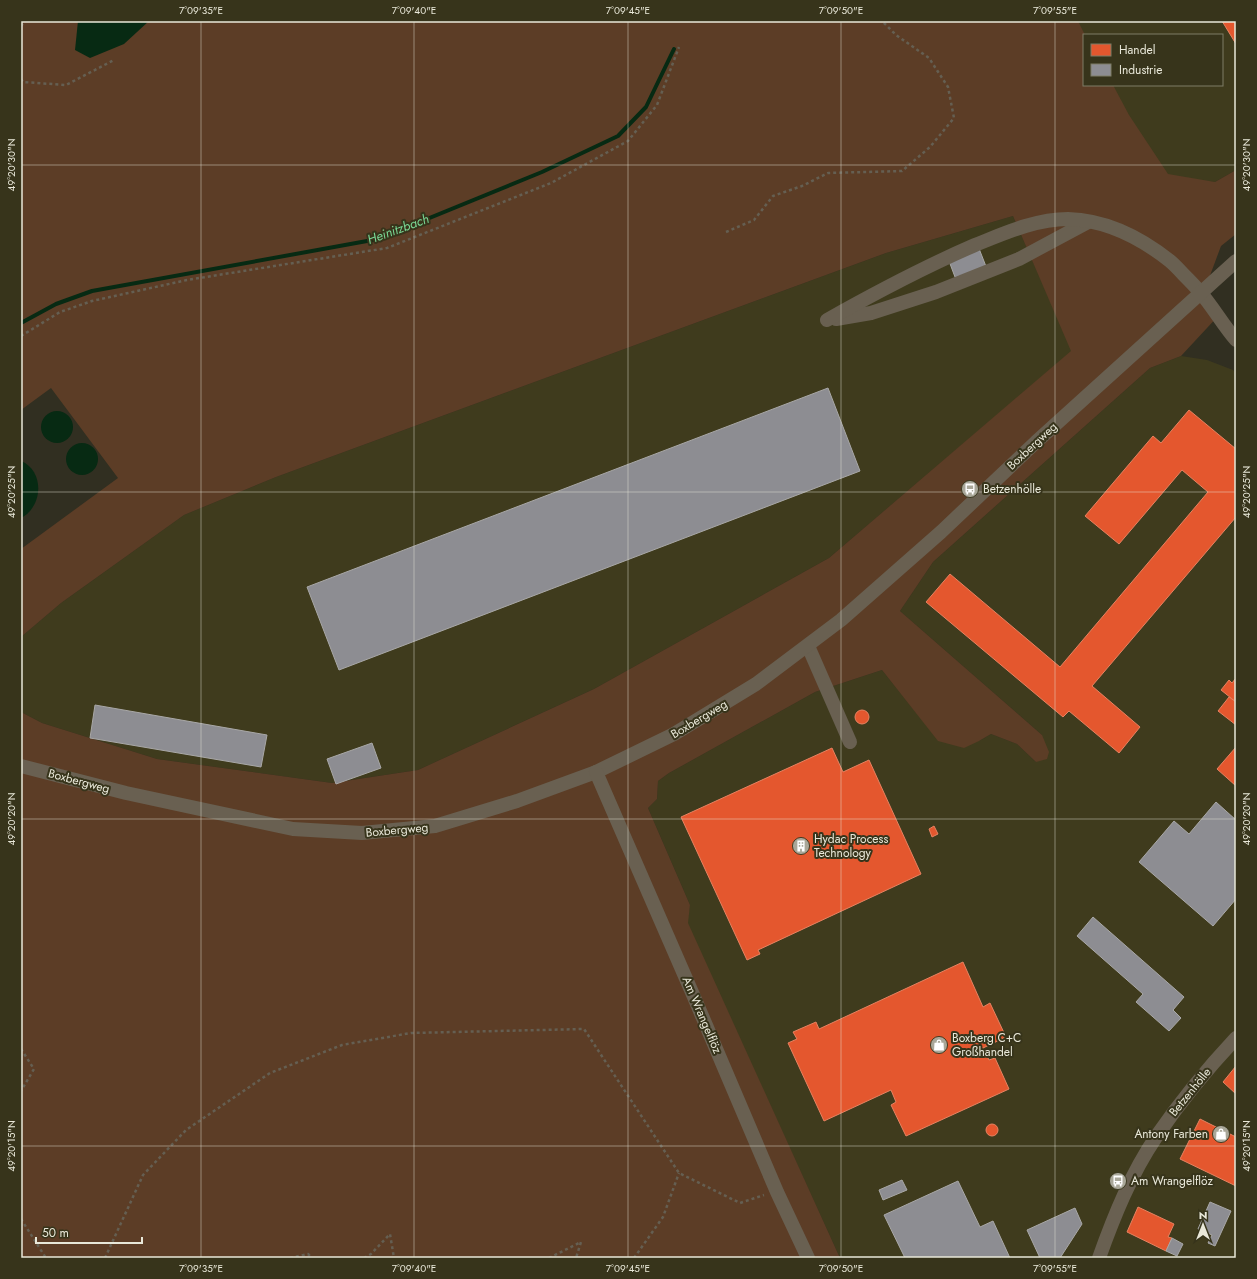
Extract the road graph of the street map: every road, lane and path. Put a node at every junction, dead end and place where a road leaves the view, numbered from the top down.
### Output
1 (25, 21) edge
2 (882, 21) edge
3 (21, 26) edge
4 (679, 47) dead end
5 (114, 60) dead end
6 (21, 79) edge
7 (1088, 222) junction
8 (726, 232) dead end
9 (1236, 261) edge
10 (1200, 292) junction
11 (21, 336) edge
12 (1236, 340) edge
13 (808, 646) junction
14 (850, 742) dead end
15 (21, 766) edge
16 (596, 772) junction
17 (1236, 1038) edge
18 (21, 1049) edge
19 (21, 1092) edge
20 (679, 1173) junction
21 (777, 1192) junction
22 (21, 1219) edge
23 (371, 1254) junction
24 (46, 1258) edge
25 (105, 1258) edge
26 (290, 1258) edge
27 (312, 1258) edge
28 (364, 1258) edge
29 (368, 1258) edge
30 (394, 1258) edge
31 (549, 1258) edge
32 (576, 1258) edge
33 (634, 1258) edge
34 (808, 1258) edge
35 (1099, 1258) edge

1 - 3 path
2 - 8 path
4 - 11 path
5 - 6 path
7 - 7 street
7 - 10 street
9 - 10 street, Boxbergweg
10 - 12 street
10 - 13 street, Boxbergweg
13 - 14 street
13 - 16 street, Boxbergweg
15 - 16 street, Boxbergweg
16 - 21 street, Am Wrangelflöz
17 - 35 street, Betzenhölle
18 - 19 path
20 - 21 path
20 - 25 path
20 - 33 path
21 - 34 street, Am Wrangelflöz
22 - 24 path
23 - 28 path
23 - 29 path
23 - 30 path
26 - 27 path
31 - 32 path

